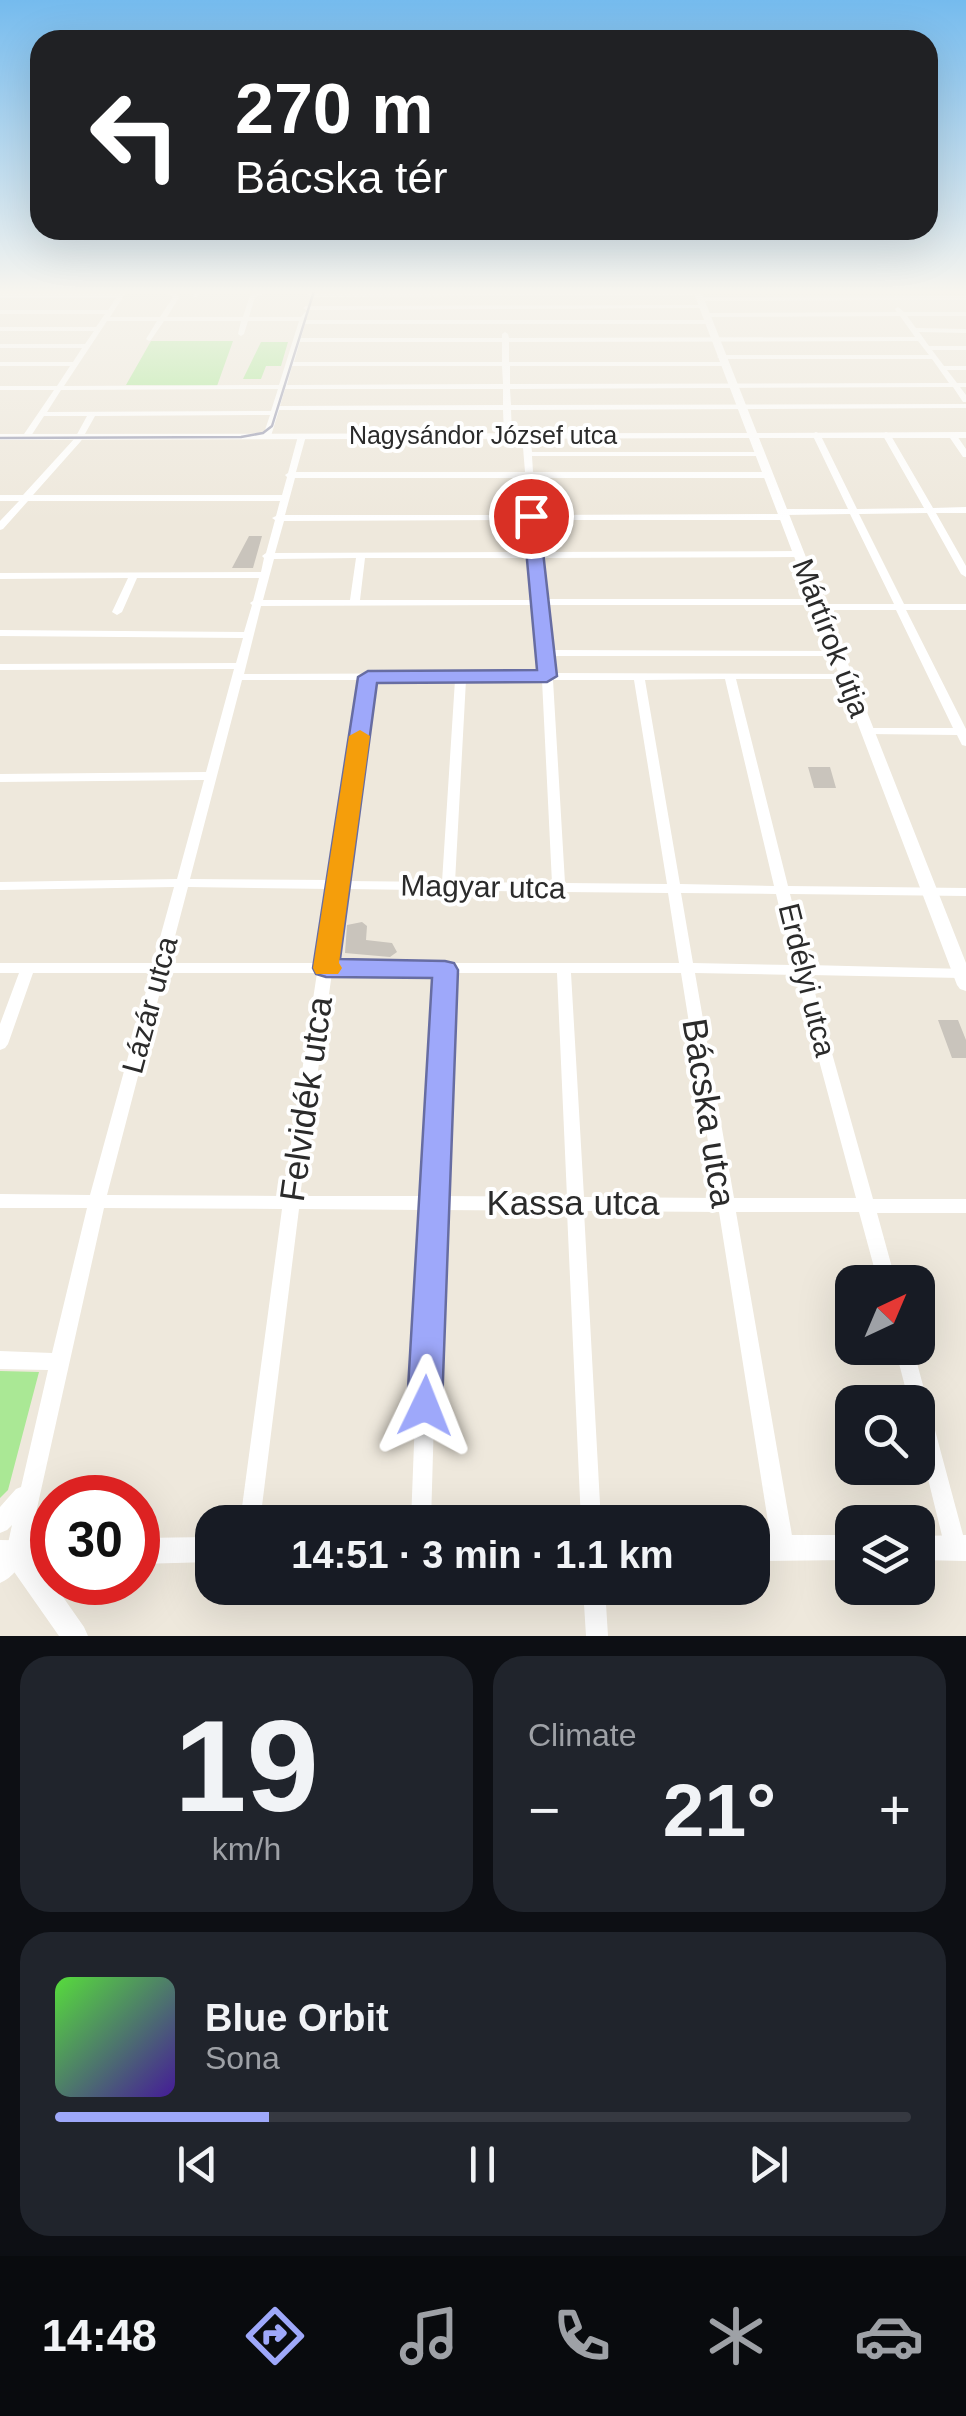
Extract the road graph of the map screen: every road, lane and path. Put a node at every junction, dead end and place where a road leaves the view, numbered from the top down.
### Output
1 (72, 367) edge
2 (288, 367) edge
3 (506, 367) edge
4 (725, 367) edge
5 (942, 368) joint
6 (966, 368) edge
7 (955, 385) junction
8 (966, 385) edge
9 (282, 386) junction
10 (506, 386) junction
11 (732, 386) junction
12 (0, 388) edge
13 (59, 388) junction
14 (966, 403) edge
15 (740, 406) junction
16 (508, 407) junction
17 (274, 410) junction
18 (42, 414) junction
19 (92, 414) junction
20 (752, 434) junction
21 (816, 434) junction
22 (886, 434) junction
23 (508, 435) junction
24 (526, 435) junction
25 (952, 435) junction
26 (966, 435) edge
27 (26, 436) junction
28 (80, 436) junction
29 (267, 436) junction
30 (302, 436) junction
31 (0, 437) edge
32 (528, 454) junction
33 (760, 454) junction
34 (966, 455) edge
35 (768, 474) junction
36 (289, 475) junction
37 (528, 475) junction
38 (0, 498) edge
39 (26, 498) junction
40 (282, 498) junction
41 (966, 510) edge
42 (855, 511) junction
43 (928, 511) junction
44 (784, 514) junction
45 (277, 518) junction
46 (531, 518) junction
47 (0, 528) edge
48 (798, 554) junction
49 (536, 555) junction
50 (267, 556) junction
51 (360, 556) junction
52 (966, 574) edge
53 (134, 575) junction
54 (262, 575) junction
55 (0, 576) edge
56 (540, 602) junction
57 (255, 603) junction
58 (354, 603) junction
59 (818, 604) junction
60 (902, 607) junction
61 (966, 607) edge
62 (117, 612) dead end
63 (0, 633) edge
64 (248, 635) junction
65 (545, 652) junction
66 (836, 654) junction
67 (0, 667) edge
68 (238, 672) junction
69 (547, 676) junction
70 (846, 676) junction
71 (368, 677) junction
72 (461, 677) junction
73 (730, 677) junction
74 (639, 678) junction
75 (868, 731) junction
76 (964, 736) edge
77 (211, 776) junction
78 (0, 778) edge
79 (183, 883) junction
80 (338, 885) junction
81 (0, 886) edge
82 (448, 887) junction
83 (559, 888) junction
84 (672, 889) junction
85 (784, 889) junction
86 (928, 891) junction
87 (965, 895) edge
88 (160, 966) junction
89 (0, 968) edge
90 (28, 968) junction
91 (326, 968) junction
92 (685, 968) junction
93 (445, 970) junction
94 (564, 970) junction
95 (802, 971) junction
96 (964, 979) edge
97 (0, 1044) edge
98 (96, 1200) junction
99 (0, 1201) edge
100 (292, 1202) junction
101 (432, 1202) junction
102 (723, 1202) junction
103 (577, 1203) junction
104 (867, 1204) junction
105 (966, 1206) edge
106 (883, 1265) edge
107 (0, 1360) edge
108 (58, 1362) junction
109 (909, 1365) edge
110 (32, 1475) edge
111 (30, 1486) joint
112 (252, 1505) edge
113 (422, 1505) edge
114 (590, 1505) edge
115 (0, 1523) edge
116 (770, 1547) edge
117 (783, 1547) junction
118 (835, 1548) edge
119 (935, 1548) edge
120 (961, 1548) edge
121 (195, 1550) edge
122 (160, 1551) edge
123 (30, 1556) edge
124 (5, 1559) edge
125 (30, 1569) edge
126 (61, 1605) edge
127 (595, 1605) edge
128 (75, 1636) edge
129 (597, 1636) edge

1 - 13 street
2 - 9 street
3 - 10 street
4 - 11 street, Mártírok útja
5 - 6 street
5 - 7 street
7 - 8 street
7 - 11 street
7 - 14 street
9 - 10 street
9 - 13 street
9 - 17 street
10 - 11 street
10 - 16 street
11 - 15 street, Mártírok útja
12 - 13 street
13 - 18 street
14 - 15 street
15 - 16 street
15 - 20 street, Mártírok útja
16 - 17 street
16 - 23 street
17 - 19 street
17 - 29 street
18 - 19 street
18 - 27 street
19 - 28 street
20 - 21 street, Nagysándor József utca
20 - 24 street, Nagysándor József utca
20 - 33 street, Mártírok útja
21 - 22 street, Nagysándor József utca
21 - 42 street
22 - 25 street, Nagysándor József utca
22 - 43 street
23 - 24 street, Nagysándor József utca
23 - 30 street, Nagysándor József utca
24 - 32 street
25 - 26 street, Nagysándor József utca
25 - 34 street
27 - 28 street, Nagysándor József utca
27 - 31 street, Nagysándor József utca
28 - 29 street, Nagysándor József utca
28 - 39 street
29 - 30 street, Nagysándor József utca
30 - 36 street, Lázár utca
32 - 33 street
32 - 37 street
33 - 35 street, Mártírok útja
35 - 37 street
35 - 44 street, Mártírok útja
36 - 37 street
36 - 40 street, Lázár utca
37 - 46 street
38 - 39 street
39 - 40 street
39 - 47 street
40 - 45 street, Lázár utca
41 - 43 street
42 - 43 street
42 - 44 street
42 - 60 street
43 - 52 street
44 - 46 street
44 - 48 street, Mártírok útja
45 - 46 street
45 - 50 street, Lázár utca
46 - 49 street
48 - 49 street
48 - 59 street, Mártírok útja
49 - 51 street
49 - 56 street
50 - 51 street
50 - 54 street, Lázár utca
51 - 58 street
53 - 54 street
53 - 55 street
53 - 62 street
54 - 57 street, Lázár utca
56 - 58 street
56 - 59 street
56 - 65 street
57 - 58 street
57 - 64 street, Lázár utca
59 - 60 street
59 - 66 street, Mártírok útja
60 - 61 street
60 - 76 street
63 - 64 street
64 - 68 street, Lázár utca
65 - 66 street
65 - 69 street
66 - 70 street, Mártírok útja
67 - 68 street
68 - 71 street
68 - 77 street, Lázár utca
69 - 72 street
69 - 74 street
69 - 83 street
70 - 73 street
70 - 75 street, Mártírok útja
71 - 72 street
71 - 80 street, Felvidék utca
72 - 82 street
73 - 74 street
73 - 85 street, Erdélyi utca
74 - 84 street, Bácska utca
75 - 76 street
75 - 86 street, Mártírok útja
77 - 78 street
77 - 79 street, Lázár utca
79 - 80 street, Magyar utca
79 - 81 street, Magyar utca
79 - 88 street, Lázár utca
80 - 82 street, Magyar utca
80 - 91 street, Felvidék utca
82 - 83 street, Magyar utca
83 - 84 street, Magyar utca
84 - 85 street, Magyar utca
84 - 92 street, Bácska utca
85 - 86 street, Magyar utca
85 - 95 street, Erdélyi utca
86 - 87 street, Magyar utca
86 - 96 street, Mártírok útja
88 - 90 street
88 - 91 street
88 - 98 street, Lázár utca
89 - 90 street
90 - 97 street
91 - 93 street
91 - 100 street, Felvidék utca
92 - 94 street
92 - 95 street
92 - 102 street, Bácska utca
93 - 94 street
93 - 101 street
94 - 103 street
95 - 96 street
95 - 104 street, Erdélyi utca
98 - 99 street, Kassa utca
98 - 100 street, Kassa utca
98 - 108 street, Lázár utca
100 - 101 street, Kassa utca
100 - 112 street, Felvidék utca
101 - 103 street, Kassa utca
101 - 113 street
102 - 103 street, Kassa utca
102 - 104 street, Kassa utca
102 - 117 street, Bácska utca
103 - 114 street
104 - 105 street, Kassa utca
104 - 106 street, Erdélyi utca
107 - 108 street
108 - 110 street, Lázár utca
109 - 120 street
111 - 115 street
111 - 124 street, Lázár utca
116 - 117 street
117 - 118 street
119 - 120 street
121 - 122 street
123 - 124 street
124 - 125 street
126 - 128 street
127 - 129 street

